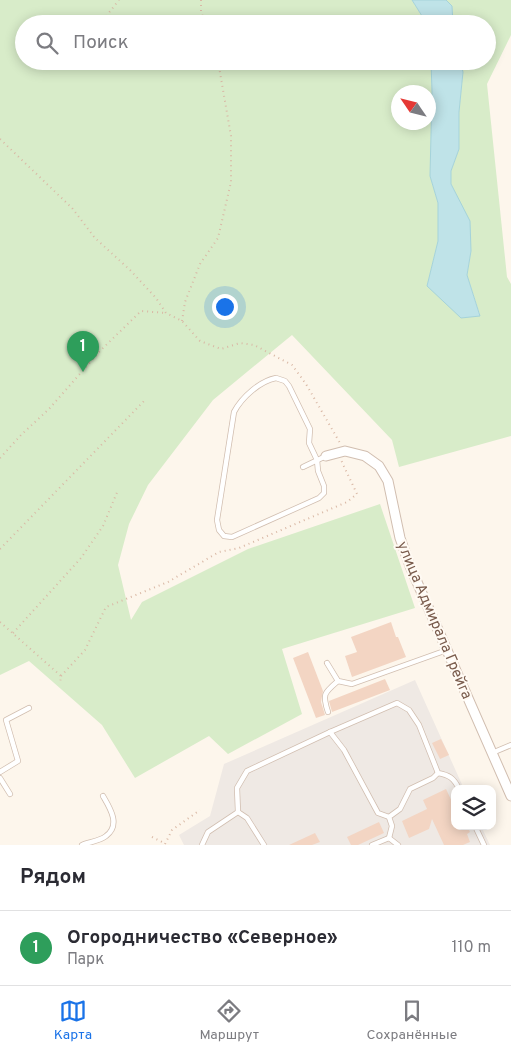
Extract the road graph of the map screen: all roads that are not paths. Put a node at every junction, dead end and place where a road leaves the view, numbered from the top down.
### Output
1 (326, 456) joint
2 (318, 460) junction
3 (303, 467) dead end
4 (447, 650) junction
5 (327, 663) dead end
6 (338, 681) junction
7 (29, 708) dead end
8 (328, 712) dead end
9 (330, 732) junction
10 (511, 745) edge
11 (492, 754) junction
12 (0, 772) edge
13 (438, 773) junction
14 (0, 778) edge
15 (457, 785) edge
16 (10, 794) dead end
17 (104, 796) dead end
18 (511, 796) edge
19 (238, 812) junction
20 (389, 817) junction
21 (477, 830) edge
22 (389, 838) junction
23 (82, 845) edge
24 (202, 845) edge
25 (264, 845) edge
26 (372, 845) edge
27 (398, 845) edge
28 (484, 845) edge

1 - 2 lane
1 - 4 street, улица Адмирала Грейга
2 - 2 lane
2 - 3 lane
4 - 6 lane
4 - 11 street, улица Адмирала Грейга
5 - 6 lane
6 - 8 lane
7 - 12 lane
9 - 13 lane
9 - 19 lane
9 - 20 lane
10 - 11 lane
11 - 18 street, улица Адмирала Грейга
13 - 15 lane
13 - 20 lane
14 - 16 lane
17 - 23 lane
19 - 24 lane
19 - 25 lane
20 - 22 lane
21 - 28 lane
22 - 26 lane
22 - 27 lane

